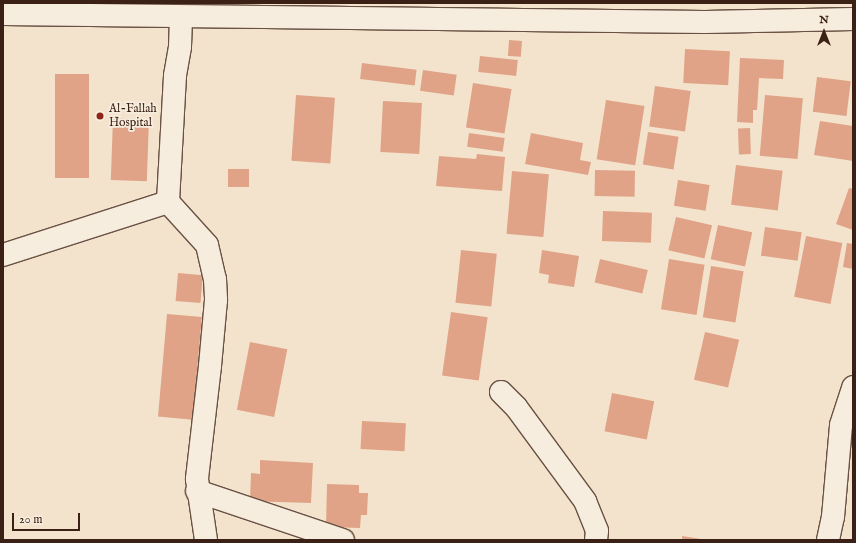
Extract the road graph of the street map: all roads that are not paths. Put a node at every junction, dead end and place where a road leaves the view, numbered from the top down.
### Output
1 (95, 9) edge
2 (706, 12) edge
3 (3, 14) edge
4 (181, 18) junction
5 (853, 19) edge
6 (168, 202) junction
7 (3, 255) edge
8 (853, 387) edge
9 (501, 392) dead end
10 (197, 491) junction
11 (206, 540) edge
12 (343, 540) edge
13 (596, 540) edge
14 (828, 540) edge

1 - 3 street
1 - 4 street
2 - 4 street
2 - 5 street
4 - 6 street
6 - 7 street
6 - 10 street
8 - 14 street
9 - 13 street
10 - 11 street
10 - 12 street

